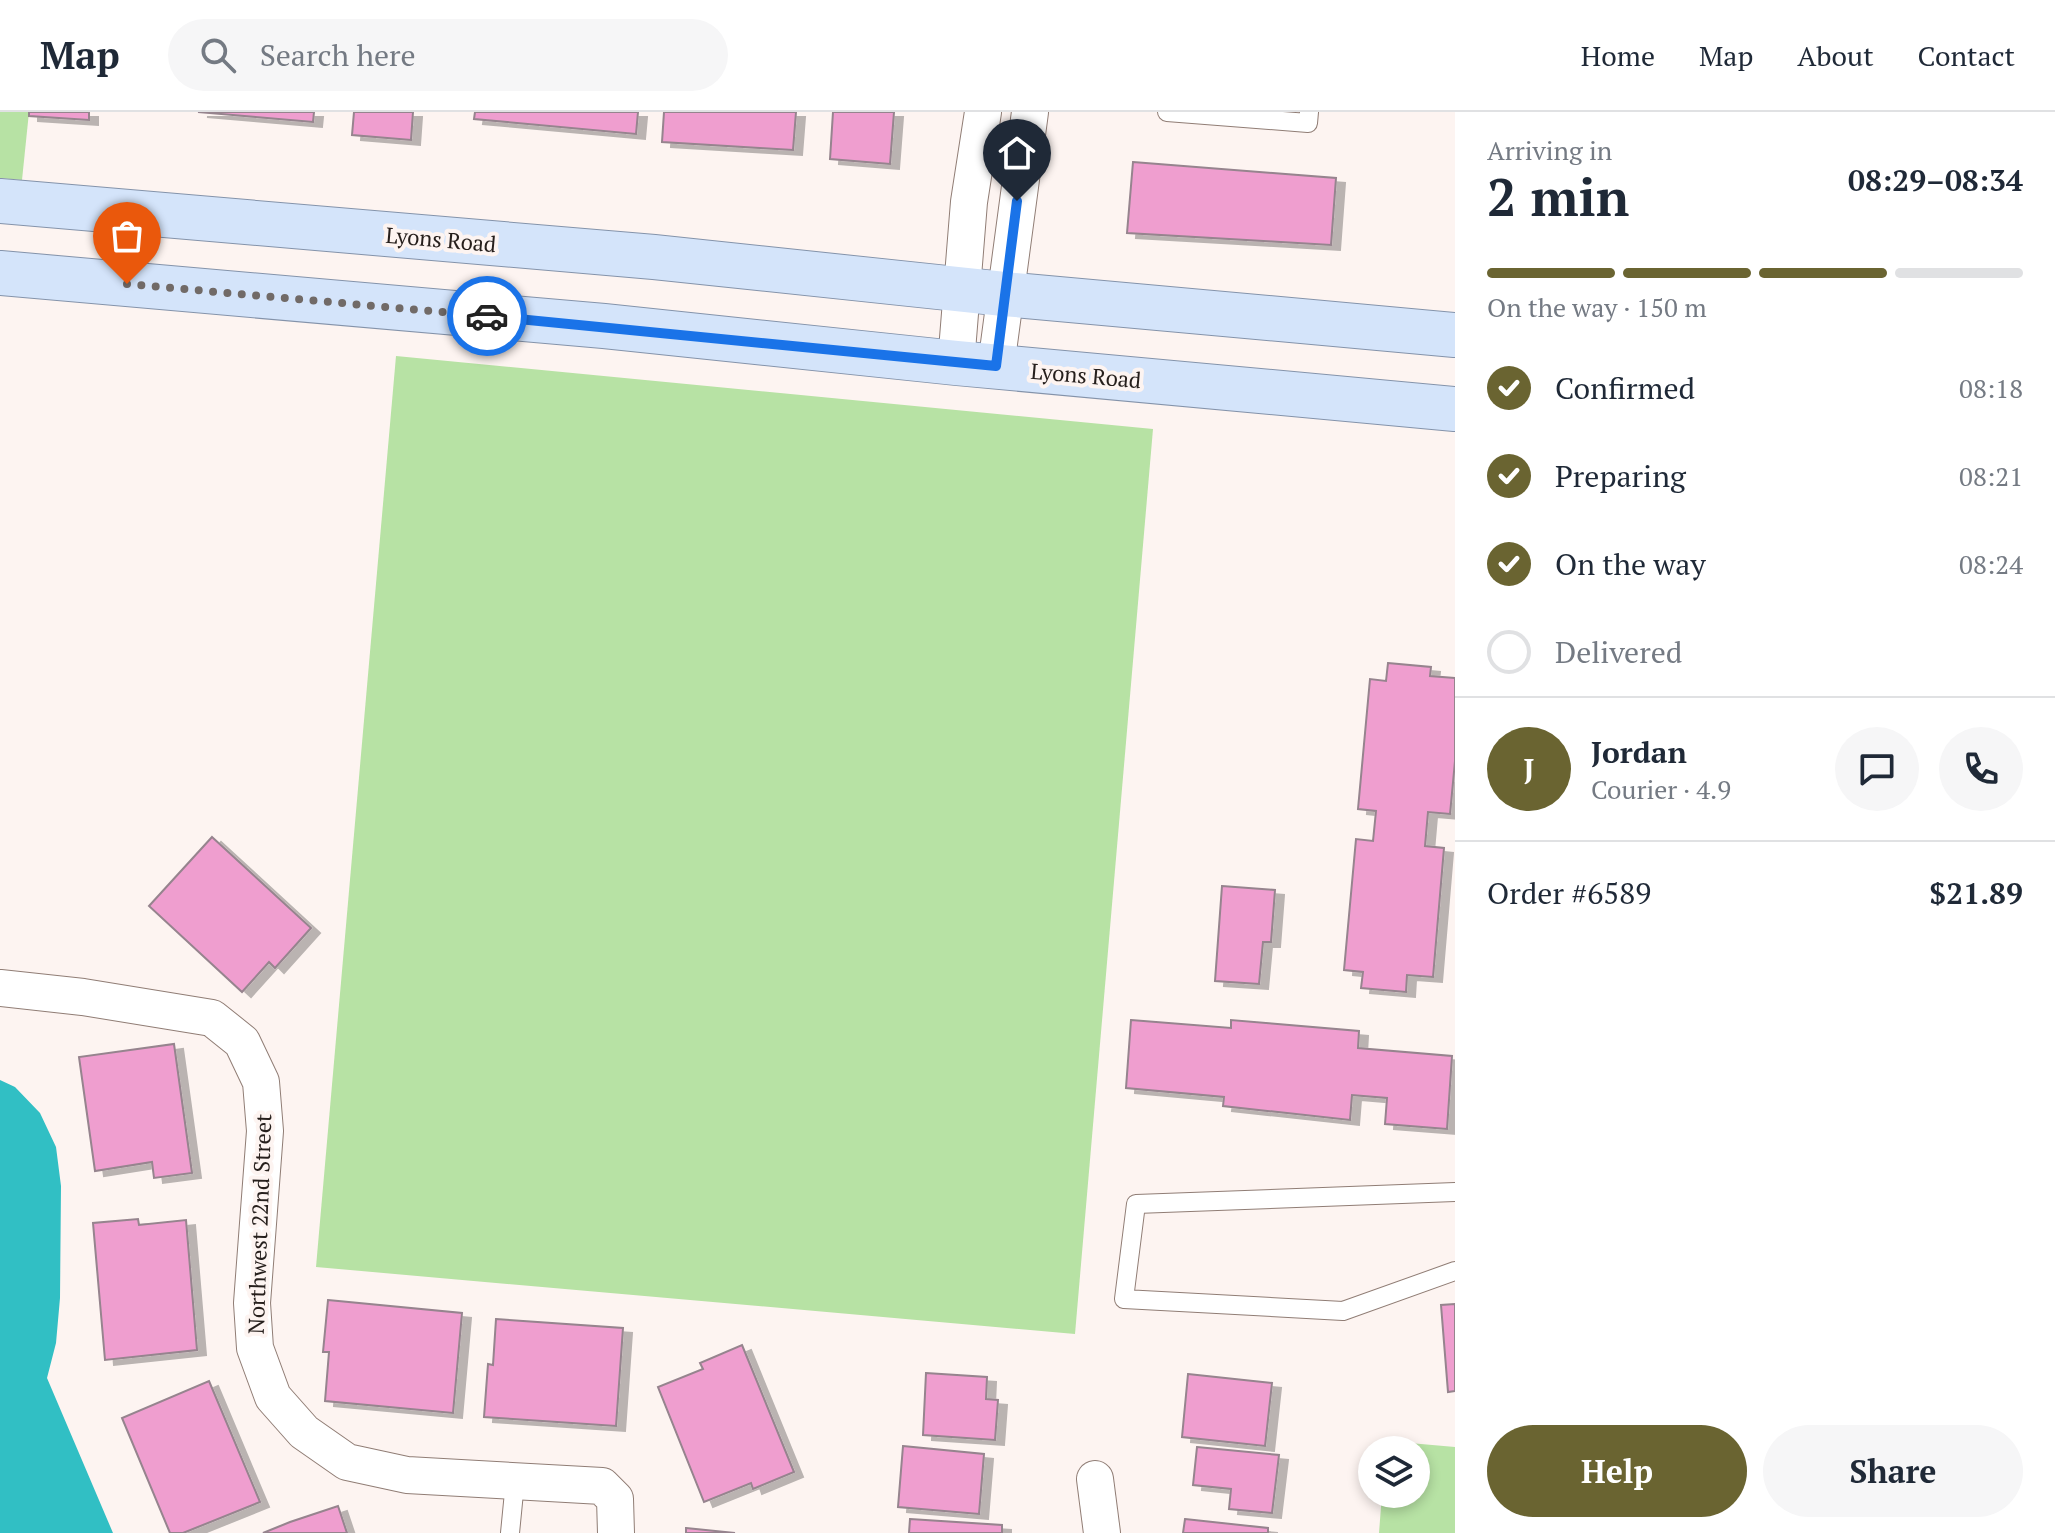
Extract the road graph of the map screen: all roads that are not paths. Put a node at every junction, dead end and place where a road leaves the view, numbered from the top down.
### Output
1 (983, 112) edge
2 (1030, 112) edge
3 (1167, 112) edge
4 (1309, 112) edge
5 (0, 201) edge
6 (0, 273) edge
7 (983, 292) junction
8 (1455, 335) edge
9 (976, 364) junction
10 (1455, 409) edge
11 (0, 988) edge
12 (1455, 1192) edge
13 (1455, 1271) edge
14 (1095, 1479) dead end
15 (515, 1482) junction
16 (510, 1533) edge
17 (616, 1533) edge
18 (1102, 1533) edge

1 - 7 street
2 - 7 street
3 - 4 lane
5 - 7 main road, Lyons Road
6 - 9 main road, Lyons Road
7 - 8 main road, Lyons Road
7 - 9 street
9 - 10 main road, Lyons Road
11 - 15 street, Northwest 22nd Street
12 - 13 lane
14 - 18 street
15 - 16 lane
15 - 17 street, Northwest 22nd Street

